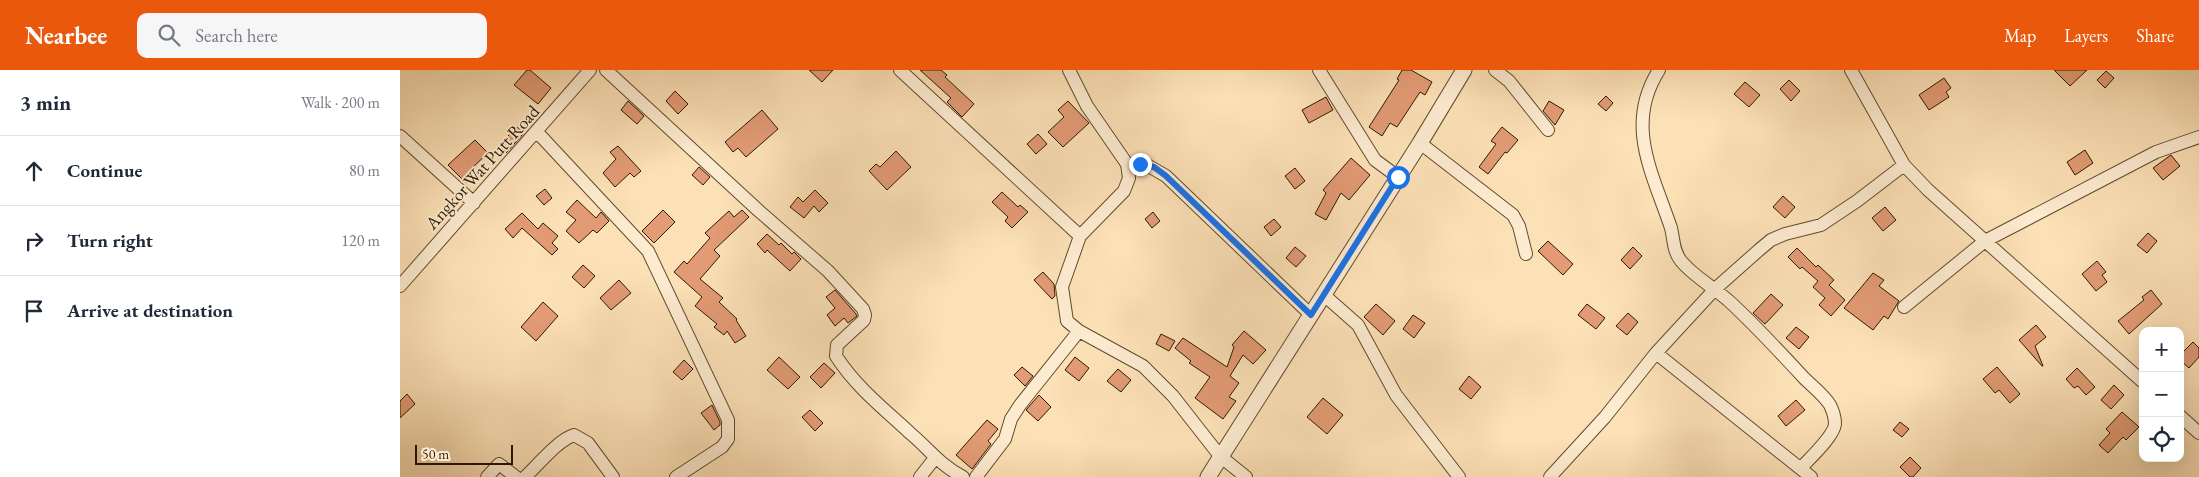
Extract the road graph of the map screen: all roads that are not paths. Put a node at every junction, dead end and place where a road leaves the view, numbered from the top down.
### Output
1 (590, 70) edge
2 (606, 70) edge
3 (900, 70) edge
4 (1069, 70) edge
5 (1319, 70) edge
6 (1464, 70) edge
7 (1495, 70) edge
8 (1659, 70) edge
9 (1851, 70) edge
10 (1548, 130) dead end
11 (537, 132) junction
12 (400, 136) edge
13 (2199, 137) edge
14 (1420, 143) junction
15 (1127, 164) junction
16 (1904, 165) junction
17 (1398, 177) junction
18 (474, 202) junction
19 (1080, 236) junction
20 (1984, 241) junction
21 (1526, 254) dead end
22 (400, 286) edge
23 (1715, 289) junction
24 (1324, 295) junction
25 (1904, 307) dead end
26 (1311, 315) junction
27 (1079, 331) junction
28 (1656, 353) junction
29 (2139, 378) edge
30 (2181, 417) edge
31 (2199, 433) edge
32 (1220, 456) junction
33 (935, 458) junction
34 (1801, 468) junction
35 (487, 477) edge
36 (516, 477) edge
37 (526, 477) edge
38 (613, 477) edge
39 (676, 477) edge
40 (920, 477) edge
41 (963, 477) edge
42 (976, 477) edge
43 (1208, 477) edge
44 (1246, 477) edge
45 (1459, 477) edge
46 (1550, 477) edge
47 (1811, 477) edge

1 - 11 street, Angkor Wat Putt Road
2 - 33 street
3 - 19 street
4 - 15 street
5 - 17 street
6 - 14 street
7 - 10 street
8 - 23 street
9 - 16 street
11 - 18 street, Angkor Wat Putt Road
11 - 39 street
12 - 18 street
13 - 20 street
14 - 17 street
14 - 21 street
15 - 19 street
15 - 26 street
16 - 20 street
16 - 23 street
17 - 24 street
18 - 22 street, Angkor Wat Putt Road
19 - 27 street
20 - 25 street
20 - 29 street
23 - 28 street
23 - 34 street
24 - 26 street
24 - 45 street
26 - 32 street
27 - 32 street
27 - 42 street
28 - 34 street
28 - 46 street
30 - 31 street
32 - 43 street
32 - 44 street
33 - 40 street
33 - 41 street
34 - 47 street
35 - 36 street
37 - 38 street

